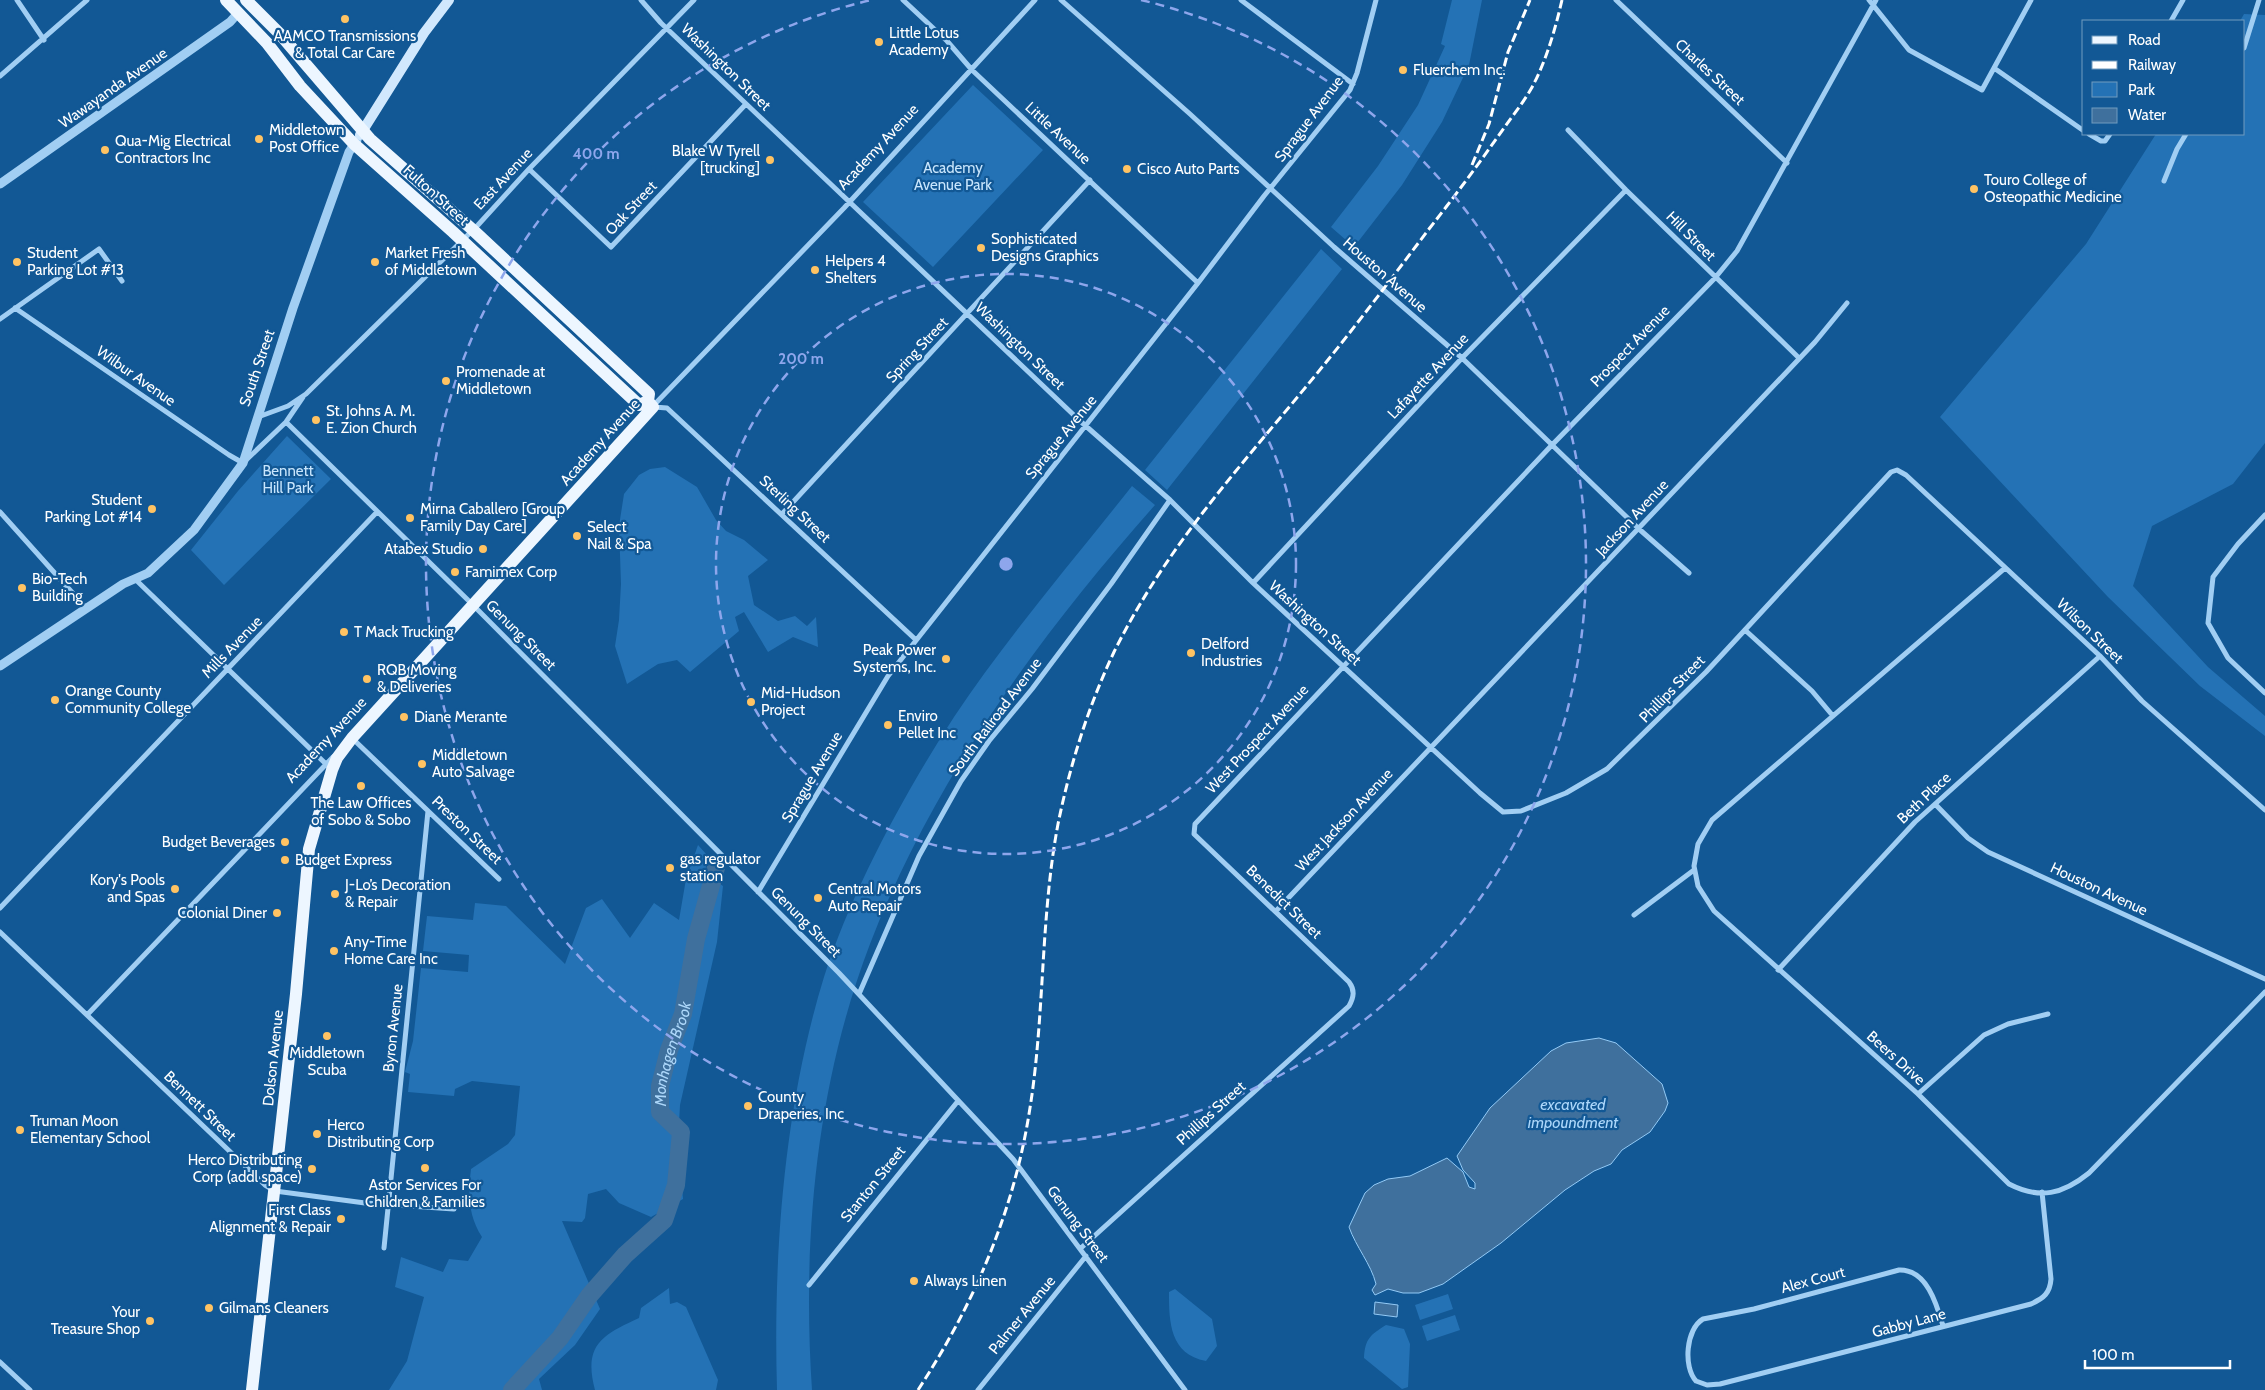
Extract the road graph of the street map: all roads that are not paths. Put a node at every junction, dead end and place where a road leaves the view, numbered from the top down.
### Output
1 (17, 0) edge
2 (87, 0) edge
3 (226, 0) edge
4 (449, 0) edge
5 (641, 0) edge
6 (694, 0) edge
7 (903, 0) edge
8 (1035, 0) edge
9 (1061, 0) edge
10 (1241, 0) edge
11 (1376, 0) edge
12 (1616, 0) edge
13 (1869, 0) edge
14 (1876, 0) edge
15 (2031, 0) edge
16 (2183, 0) edge
17 (2259, 0) edge
18 (248, 1) edge
19 (1874, 7) junction
20 (239, 12) junction
21 (2173, 20) edge
22 (667, 28) junction
23 (44, 40) junction
24 (2245, 45) edge
25 (1994, 68) junction
26 (972, 70) junction
27 (0, 76) edge
28 (1354, 84) junction
29 (746, 104) junction
30 (2082, 129) edge
31 (1568, 130) dead end
32 (2090, 135) edge
33 (2109, 135) edge
34 (2185, 135) edge
35 (359, 137) junction
36 (1787, 163) junction
37 (529, 169) junction
38 (1090, 180) junction
39 (2164, 181) dead end
40 (0, 184) edge
41 (1272, 188) junction
42 (1626, 190) junction
43 (849, 202) junction
44 (473, 230) junction
45 (462, 240) junction
46 (1715, 278) junction
47 (122, 281) dead end
48 (1198, 283) junction
49 (1847, 303) dead end
50 (15, 308) junction
51 (968, 314) junction
52 (0, 319) edge
53 (1462, 358) junction
54 (1799, 358) junction
55 (306, 394) junction
56 (650, 404) junction
57 (256, 418) junction
58 (286, 422) junction
59 (1086, 426) junction
60 (1551, 446) junction
61 (243, 462) junction
62 (1897, 470) joint
63 (1170, 500) junction
64 (0, 512) edge
65 (377, 512) junction
66 (782, 514) junction
67 (2265, 515) edge
68 (1639, 529) junction
69 (2005, 568) junction
70 (1689, 572) dead end
71 (135, 579) junction
72 (1253, 583) junction
73 (473, 605) junction
74 (86, 608) junction
75 (1745, 630) junction
76 (916, 639) junction
77 (2100, 656) junction
78 (0, 666) edge
79 (1343, 666) junction
80 (229, 668) junction
81 (2265, 693) edge
82 (1833, 716) junction
83 (352, 738) junction
84 (1430, 747) junction
85 (329, 767) junction
86 (1935, 804) junction
87 (2265, 810) edge
88 (428, 811) junction
89 (1193, 831) joint
90 (1694, 870) junction
91 (499, 878) dead end
92 (758, 892) junction
93 (0, 908) edge
94 (1276, 911) junction
95 (1634, 915) dead end
96 (0, 932) edge
97 (1778, 970) junction
98 (2265, 979) edge
99 (2265, 992) edge
100 (859, 994) junction
101 (1354, 994) joint
102 (2048, 1014) dead end
103 (86, 1015) junction
104 (1918, 1094) junction
105 (958, 1100) junction
106 (275, 1191) junction
107 (2042, 1192) junction
108 (387, 1204) junction
109 (454, 1209) dead end
110 (384, 1248) dead end
111 (1081, 1248) junction
112 (1086, 1256) junction
113 (809, 1284) dead end
114 (1943, 1326) junction
115 (1688, 1361) joint
116 (0, 1362) edge
117 (30, 1390) edge
118 (252, 1390) edge
119 (978, 1390) edge
120 (1184, 1390) edge

1 - 23 street
2 - 23 street
3 - 20 main road, Fulton Street
4 - 35 main road, South Street
5 - 22 street, Washington Street
6 - 22 street, East Avenue
7 - 26 street, Little Avenue
8 - 26 street, Academy Avenue
9 - 41 street, Houston Avenue
10 - 28 street
11 - 28 street, Sprague Avenue
12 - 36 street, Charles Street
13 - 19 street
14 - 19 street, Prospect Avenue
15 - 25 street
16 - 21 street
17 - 24 street
18 - 20 street, Fulton Street
18 - 35 main road, Fulton Street
19 - 25 street
19 - 36 street, Prospect Avenue
20 - 35 main road, Fulton Street
20 - 40 street, Wawayanda Avenue
22 - 29 street, Washington Street
22 - 37 street, East Avenue
23 - 27 street
25 - 30 street
26 - 38 street, Little Avenue
26 - 43 street, Academy Avenue
28 - 41 street, Sprague Avenue
29 - 37 street, Oak Street
29 - 43 street, Washington Street
31 - 42 street, Hill Street
32 - 33 street
34 - 39 street
35 - 44 main road, Fulton Street
35 - 45 main road, Fulton Street
35 - 57 street, South Street
36 - 46 street, Prospect Avenue
37 - 44 street, East Avenue
38 - 48 street, Little Avenue
38 - 51 street, Spring Street
41 - 48 street, Sprague Avenue
41 - 53 street, Houston Avenue
42 - 46 street, Hill Street
42 - 53 street, Lafayette Avenue
43 - 51 street, Washington Street
43 - 56 street, Academy Avenue
44 - 45 street, East Avenue
44 - 56 main road, Fulton Street
45 - 55 street, East Avenue
45 - 56 main road, Fulton Street
46 - 54 street, Hill Street
46 - 60 street, Prospect Avenue
47 - 50 street
48 - 59 street, Sprague Avenue
49 - 54 street, Jackson Avenue
50 - 52 street
50 - 61 street, Wilbur Avenue
51 - 59 street, Washington Street
51 - 66 street, Spring Street
53 - 60 street, Houston Avenue
53 - 72 street, Lafayette Avenue
54 - 68 street, Jackson Avenue
55 - 57 street, East Avenue
55 - 58 street, East Avenue
56 - 66 street, Sterling Street
56 - 73 main road, Academy Avenue
57 - 61 street, South Street
58 - 61 street, East Avenue
58 - 65 street, Genung Street
59 - 63 street, Washington Street
59 - 76 street, Sprague Avenue
60 - 68 street, Houston Avenue
60 - 79 street, Prospect Avenue
61 - 71 street, South Street
62 - 69 street, Wilson Street
62 - 75 street, Phillips Street
63 - 72 street, Washington Street
63 - 100 street, South Railroad Avenue
64 - 74 street
65 - 73 street, Genung Street
65 - 80 street, Mills Avenue
66 - 76 street, Sterling Street
67 - 81 street
68 - 70 street, Houston Avenue
68 - 84 street, Jackson Avenue
69 - 77 street, Wilson Street
69 - 82 street
71 - 74 street, South Street
71 - 80 street
72 - 79 street, Washington Street
73 - 83 main road, Academy Avenue
73 - 92 street, Genung Street
74 - 78 street, South Street
75 - 82 street
75 - 84 street, Phillips Street
76 - 92 street, Sprague Avenue
77 - 86 street, Beth Place
77 - 87 street, Wilson Street
79 - 84 street, Washington Street
79 - 89 street, West Prospect Avenue
80 - 85 street
80 - 93 street, Mills Avenue
82 - 90 street, Beers Drive
83 - 85 main road, Dolson Avenue
83 - 88 street, Preston Street
84 - 94 street, West Jackson Avenue
85 - 103 street, Academy Avenue
85 - 106 main road, Dolson Avenue
86 - 97 street, Beth Place
86 - 98 street, Houston Avenue
88 - 91 street, Preston Street
88 - 108 street, Byron Avenue
89 - 94 street, Benedict Street
90 - 95 street
90 - 97 street, Beers Drive
92 - 100 street, Genung Street
94 - 101 street, Benedict Street
96 - 103 street, Bennett Street
97 - 104 street, Beers Drive
99 - 107 street, Beers Drive
100 - 105 street, Genung Street
101 - 111 street, Phillips Street
102 - 104 street
103 - 106 street, Bennett Street
104 - 107 street, Beers Drive
105 - 111 street, Genung Street
105 - 113 street, Stanton Street
106 - 108 street
106 - 118 main road, Dolson Avenue
107 - 114 street, Gabby Lane
108 - 109 street
108 - 110 street, Byron Avenue
111 - 112 street, Genung Street
112 - 119 street, Palmer Avenue
112 - 120 street, Genung Street
114 - 115 street, Gabby Lane
114 - 115 street, Alex Court
116 - 117 street

